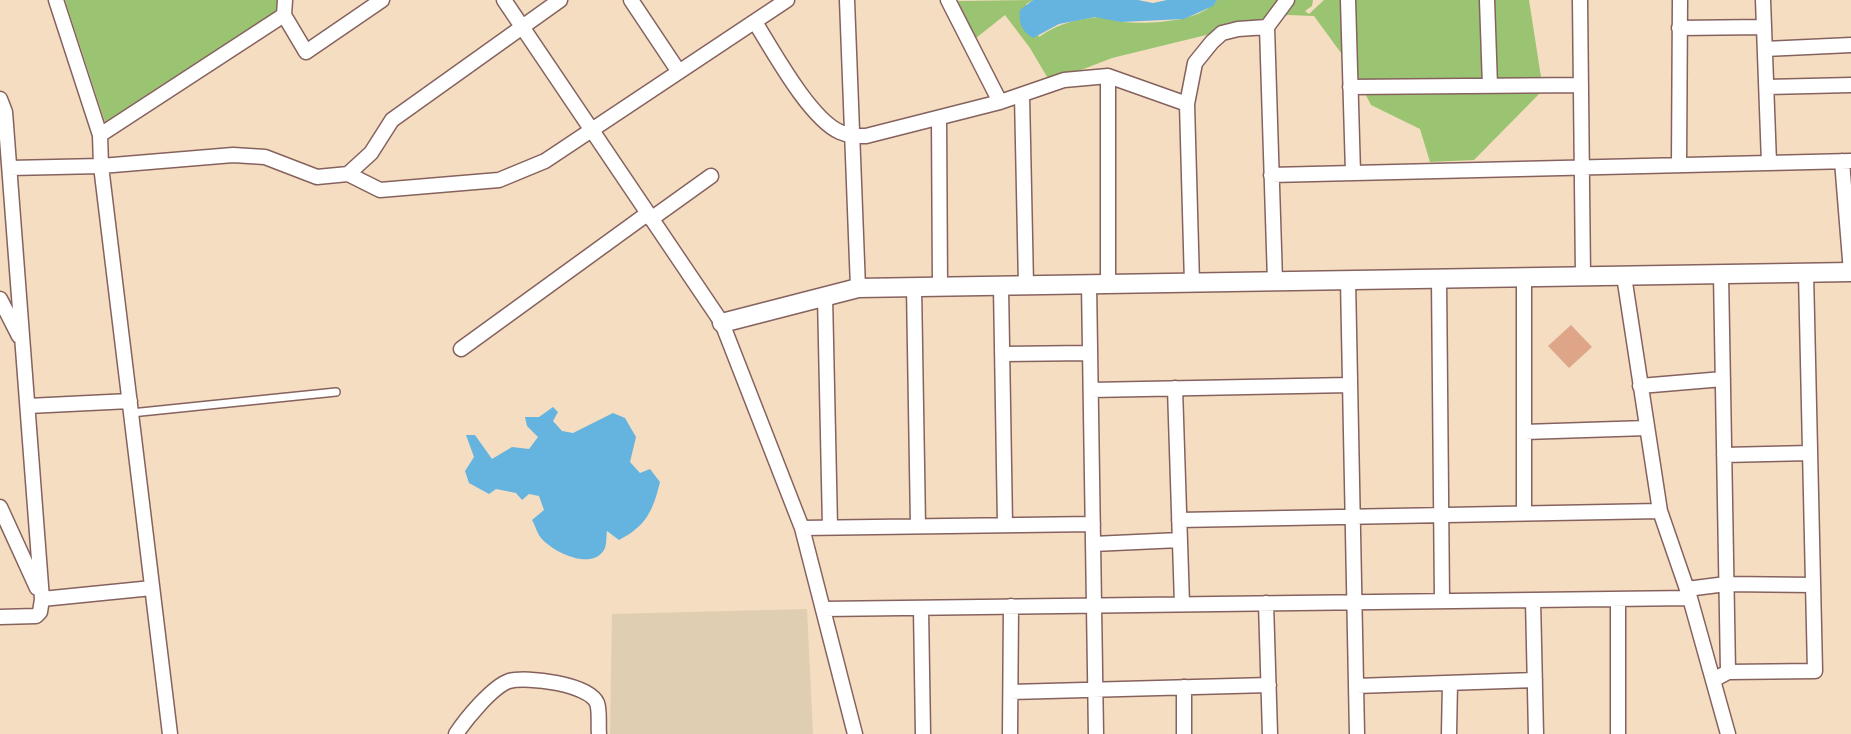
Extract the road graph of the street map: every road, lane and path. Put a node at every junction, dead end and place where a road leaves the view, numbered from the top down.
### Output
1 (56, 0) edge
2 (382, 0) edge
3 (504, 0) edge
4 (560, 0) edge
5 (631, 0) edge
6 (787, 0) edge
7 (847, 0) edge
8 (948, 0) edge
9 (1287, 0) edge
10 (1348, 0) edge
11 (1487, 0) edge
12 (1580, 0) edge
13 (1680, 0) edge
14 (1763, 0) edge
15 (285, 8) edge
16 (755, 22) junction
17 (522, 26) junction
18 (1267, 27) junction
19 (1764, 27) junction
20 (1679, 28) junction
21 (1851, 45) edge
22 (1765, 49) junction
23 (679, 72) junction
24 (1108, 76) junction
25 (1581, 85) junction
26 (1851, 85) edge
27 (1490, 86) junction
28 (1350, 87) junction
29 (1767, 87) junction
30 (1022, 95) junction
31 (0, 99) edge
32 (1000, 102) junction
33 (1187, 104) junction
34 (939, 118) junction
35 (592, 131) junction
36 (100, 135) junction
37 (851, 136) junction
38 (1847, 161) edge
39 (1769, 163) junction
40 (1679, 165) junction
41 (101, 166) junction
42 (1582, 167) junction
43 (10, 168) junction
44 (1353, 173) junction
45 (348, 174) junction
46 (1271, 175) junction
47 (711, 176) dead end
48 (649, 216) junction
49 (7, 230) edge
50 (1851, 272) edge
51 (1806, 273) junction
52 (1721, 274) junction
53 (1583, 276) junction
54 (1624, 276) junction
55 (1524, 277) junction
56 (1439, 279) junction
57 (1348, 280) junction
58 (1275, 281) junction
59 (1192, 283) junction
60 (1099, 284) junction
61 (1026, 285) junction
62 (914, 287) junction
63 (940, 287) junction
64 (1001, 287) junction
65 (858, 288) junction
66 (825, 296) junction
67 (0, 299) edge
68 (722, 323) junction
69 (23, 344) junction
70 (461, 349) dead end
71 (1090, 353) junction
72 (1002, 354) junction
73 (1723, 379) junction
74 (1350, 385) junction
75 (1640, 386) junction
76 (1175, 388) junction
77 (1091, 390) junction
78 (336, 392) dead end
79 (28, 406) junction
80 (130, 407) junction
81 (1647, 428) junction
82 (1524, 432) junction
83 (1810, 453) junction
84 (1724, 455) junction
85 (0, 507) edge
86 (1660, 511) junction
87 (1524, 513) junction
88 (1441, 515) junction
89 (1353, 517) junction
90 (1179, 520) junction
91 (1093, 524) junction
92 (1005, 525) junction
93 (918, 526) junction
94 (830, 527) junction
95 (802, 528) junction
96 (1180, 540) junction
97 (1093, 544) junction
98 (1726, 584) junction
99 (1813, 585) junction
100 (152, 588) junction
101 (1688, 594) junction
102 (42, 599) junction
103 (1618, 599) junction
104 (1533, 600) junction
105 (1442, 601) junction
106 (1354, 602) junction
107 (1266, 603) junction
108 (1182, 604) junction
109 (1094, 605) junction
110 (1011, 606) junction
111 (921, 608) junction
112 (823, 609) junction
113 (0, 617) edge
114 (1728, 672) junction
115 (1535, 680) junction
116 (1713, 680) junction
117 (1450, 683) junction
118 (1269, 685) junction
119 (1356, 686) junction
120 (1184, 687) junction
121 (1096, 690) junction
122 (1011, 692) junction
123 (170, 734) edge
124 (456, 734) edge
125 (599, 734) edge
126 (855, 734) edge
127 (923, 734) edge
128 (1010, 734) edge
129 (1096, 734) edge
130 (1184, 734) edge
131 (1270, 734) edge
132 (1357, 734) edge
133 (1449, 734) edge
134 (1536, 734) edge
135 (1618, 734) edge
136 (1728, 734) edge

1 - 36 street
2 - 15 street
3 - 17 street
4 - 17 street
5 - 23 street
6 - 16 street
7 - 37 street
8 - 32 street
9 - 18 street
10 - 28 street
11 - 27 street
12 - 25 street
13 - 20 street
14 - 19 street
15 - 36 street
16 - 23 street
16 - 37 street
17 - 35 street
17 - 45 street
18 - 33 street
18 - 46 street
19 - 20 street
19 - 22 street
20 - 40 street
21 - 22 street
22 - 29 street
23 - 35 street
24 - 30 street
24 - 33 street
24 - 60 street
25 - 27 street
25 - 42 street
26 - 29 street
27 - 28 street
28 - 44 street
29 - 39 street
30 - 32 street
30 - 61 street
31 - 43 street
32 - 34 street
33 - 59 street
34 - 37 street
34 - 63 street
35 - 45 street
35 - 48 street
36 - 41 street
37 - 65 street
38 - 39 street
38 - 50 street
39 - 40 street
40 - 42 street
41 - 43 street
41 - 45 street
41 - 80 street
42 - 44 street
42 - 53 street
43 - 49 street
44 - 46 street
46 - 58 street
47 - 48 street
48 - 68 street
48 - 70 street
49 - 69 street
50 - 51 street
51 - 52 street
51 - 83 street
52 - 54 street
52 - 73 street
53 - 54 street
53 - 55 street
54 - 75 street
55 - 56 street
55 - 82 street
56 - 57 street
56 - 88 street
57 - 58 street
57 - 74 street
58 - 59 street
59 - 60 street
60 - 61 street
60 - 71 street
61 - 64 street
62 - 63 street
62 - 65 street
62 - 93 street
63 - 64 street
64 - 72 street
65 - 66 street
66 - 68 street
66 - 94 street
67 - 69 street
68 - 95 street
69 - 79 street
71 - 72 street
71 - 77 street
72 - 92 street
73 - 75 street
73 - 84 street
74 - 76 street
74 - 89 street
75 - 81 street
76 - 77 street
76 - 90 street
77 - 91 street
78 - 80 lane
79 - 80 street
79 - 102 street
80 - 100 street
81 - 82 street
81 - 86 street
82 - 87 street
83 - 84 street
83 - 99 street
84 - 98 street
85 - 102 street
86 - 87 street
86 - 101 street
87 - 88 street
88 - 89 street
88 - 105 street
89 - 90 street
89 - 106 street
90 - 96 street
91 - 92 street
91 - 97 street
92 - 93 street
93 - 94 street
94 - 95 street
95 - 112 street
96 - 97 street
96 - 108 street
97 - 109 street
98 - 99 street
98 - 101 street
98 - 114 street
99 - 114 street
100 - 102 street
100 - 123 street
101 - 103 street
101 - 116 street
102 - 113 street
103 - 104 street
103 - 135 street
104 - 105 street
104 - 115 street
105 - 106 street
106 - 107 street
106 - 119 street
107 - 108 street
107 - 118 street
108 - 109 street
109 - 110 street
109 - 121 street
110 - 111 street
110 - 122 street
111 - 112 street
111 - 127 street
112 - 126 street
114 - 116 street
115 - 117 street
115 - 134 street
116 - 136 street
117 - 119 street
117 - 133 street
118 - 120 street
118 - 131 street
119 - 132 street
120 - 121 street
120 - 130 street
121 - 122 street
121 - 129 street
122 - 128 street
124 - 125 street

